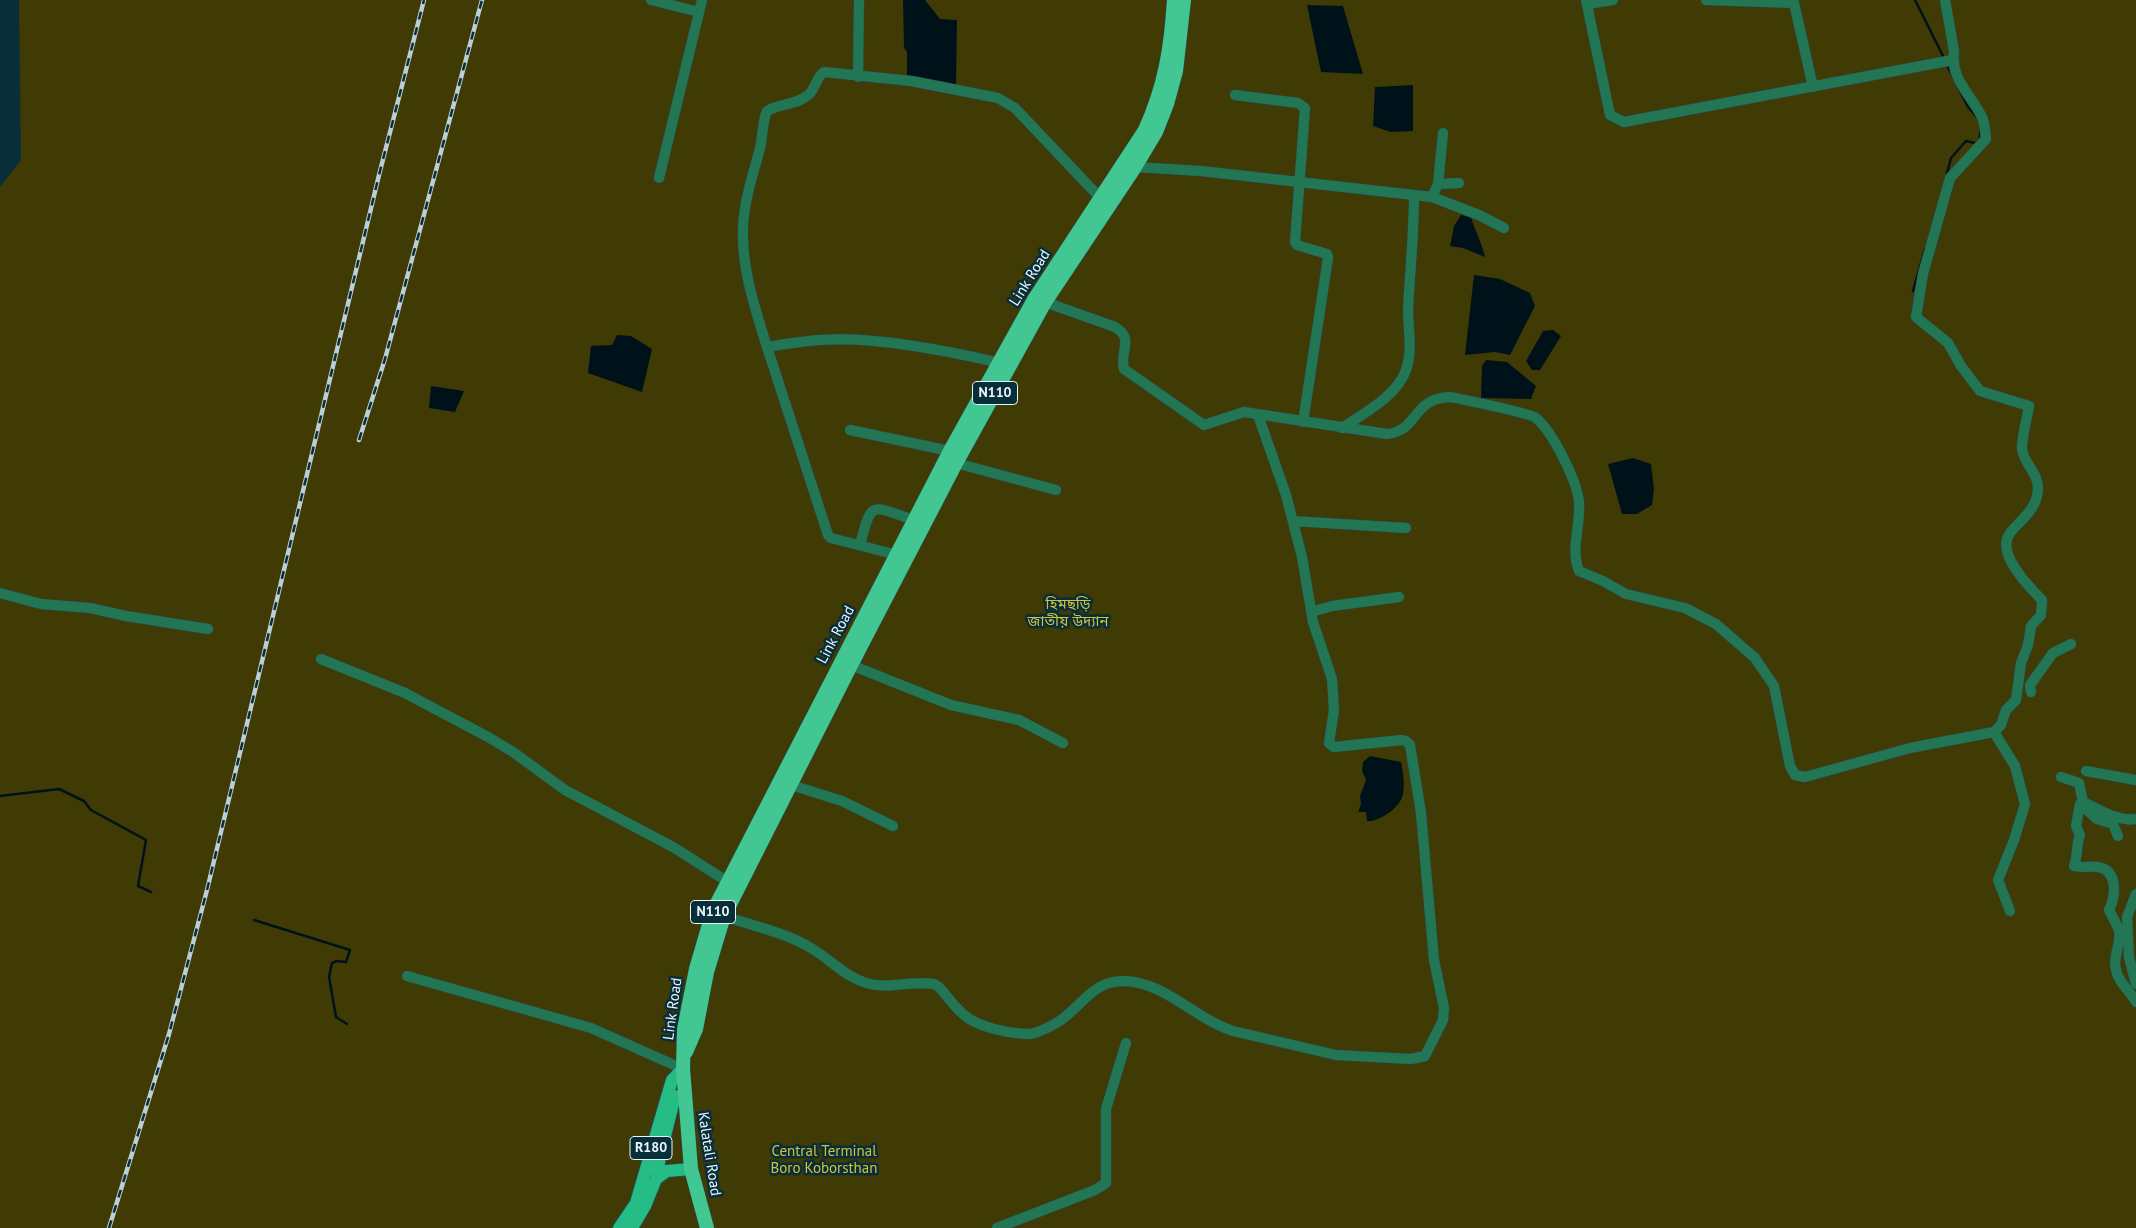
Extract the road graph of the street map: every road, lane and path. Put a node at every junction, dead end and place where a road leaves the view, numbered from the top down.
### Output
1 (651, 0) edge
2 (702, 0) edge
3 (859, 0) edge
4 (1174, 0) edge
5 (1184, 0) edge
6 (1613, 0) edge
7 (1706, 0) edge
8 (1945, 0) edge
9 (1586, 2) edge
10 (687, 4) edge
11 (699, 12) junction
12 (1953, 60) junction
13 (858, 77) junction
14 (1812, 87) junction
15 (1235, 95) dead end
16 (1443, 133) dead end
17 (1135, 167) junction
18 (659, 178) dead end
19 (1298, 184) junction
20 (1438, 184) junction
21 (1458, 184) dead end
22 (1414, 195) junction
23 (1432, 197) junction
24 (1104, 203) junction
25 (1504, 228) dead end
26 (1045, 302) junction
27 (767, 347) junction
28 (1000, 362) junction
29 (1258, 415) junction
30 (1303, 422) junction
31 (1342, 428) junction
32 (850, 430) dead end
33 (953, 457) junction
34 (1056, 490) dead end
35 (914, 520) junction
36 (1293, 521) junction
37 (1406, 528) dead end
38 (860, 545) junction
39 (897, 555) junction
40 (0, 594) edge
41 (1399, 597) dead end
42 (1311, 612) junction
43 (208, 629) dead end
44 (2071, 644) dead end
45 (321, 659) dead end
46 (851, 664) junction
47 (2031, 692) dead end
48 (1994, 732) junction
49 (1063, 743) dead end
50 (2086, 771) dead end
51 (2061, 777) dead end
52 (2136, 780) edge
53 (786, 783) junction
54 (2136, 819) edge
55 (893, 826) dead end
56 (2118, 836) dead end
57 (728, 882) junction
58 (2136, 894) edge
59 (2010, 911) dead end
60 (724, 916) junction
61 (407, 976) dead end
62 (2136, 984) edge
63 (2136, 1002) edge
64 (1126, 1043) dead end
65 (683, 1062) junction
66 (691, 1169) junction
67 (656, 1179) junction
68 (619, 1228) edge
69 (632, 1228) edge
70 (706, 1228) edge
71 (998, 1228) edge

1 - 10 street
2 - 11 street
3 - 13 street
4 - 24 highway, Link Road / N110
5 - 17 highway, Link Road / N110
6 - 9 street
7 - 14 street
8 - 12 street
9 - 14 street
10 - 11 street
11 - 18 street
12 - 14 street
12 - 48 street
13 - 24 street
13 - 27 street
15 - 19 street
16 - 20 street
17 - 19 street
17 - 24 highway, Link Road / N110
19 - 22 street
19 - 30 street
20 - 21 street
20 - 23 street
22 - 23 street
22 - 31 street
23 - 25 street
24 - 26 highway, Link Road / N110
24 - 28 highway, Link Road / N110
26 - 29 street
26 - 33 highway, Link Road / N110
27 - 28 street
27 - 38 street
28 - 33 highway, Link Road / N110
29 - 30 street
29 - 36 street
30 - 31 street
31 - 48 street
32 - 33 street
33 - 34 street
33 - 35 highway, Link Road / N110
33 - 46 highway, Link Road / N110
35 - 38 street
35 - 39 highway, Link Road / N110
36 - 37 street
36 - 42 street
38 - 39 street
39 - 53 highway, Link Road / N110
40 - 43 street
41 - 42 street
42 - 60 street
44 - 47 street
45 - 57 street
46 - 49 street
46 - 53 highway, Link Road / N110
48 - 59 street
50 - 52 street
51 - 54 street
53 - 55 street
53 - 57 highway, Link Road / N110
53 - 60 highway, Link Road / N110
56 - 63 street
57 - 65 highway, Link Road / N110
58 - 62 street
60 - 65 highway, Link Road / N110
61 - 65 street
64 - 71 street
65 - 66 highway, Kalatali Road / N110
65 - 67 main road, R180
65 - 68 main road, R180
66 - 67 main road, R180
66 - 70 highway, Kalatali Road / N110
67 - 69 main road, R180

